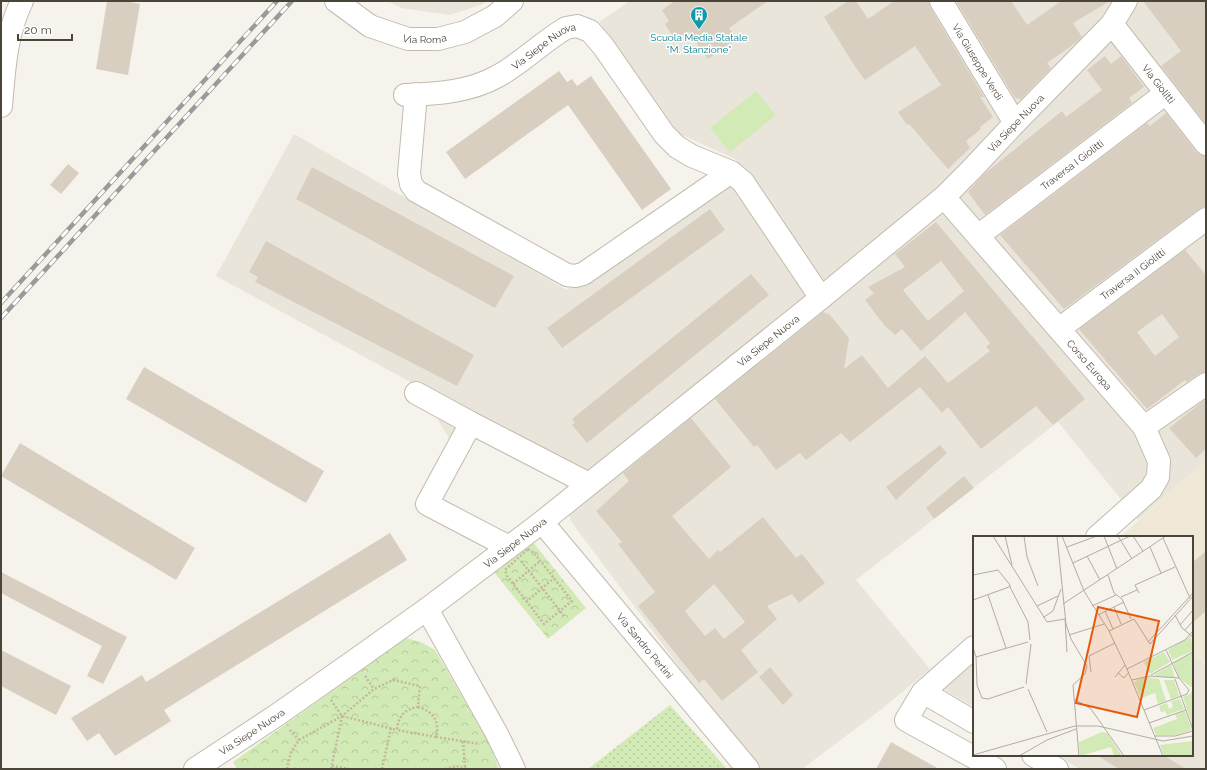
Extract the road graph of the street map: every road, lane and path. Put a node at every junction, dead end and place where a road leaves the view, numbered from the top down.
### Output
1 (14, 1) edge
2 (22, 1) edge
3 (512, 1) edge
4 (941, 1) edge
5 (1126, 1) edge
6 (339, 3) edge
7 (1112, 24) junction
8 (7, 31) edge
9 (1166, 93) junction
10 (1, 106) edge
11 (1015, 123) junction
12 (1206, 144) edge
13 (731, 172) junction
14 (944, 197) junction
15 (1206, 219) edge
16 (978, 236) junction
17 (821, 298) junction
18 (1059, 329) junction
19 (1206, 384) edge
20 (416, 393) dead end
21 (471, 424) junction
22 (1144, 427) junction
23 (589, 484) junction
24 (542, 522) junction
25 (1098, 536) edge
26 (514, 552) junction
27 (540, 561) junction
28 (529, 571) junction
29 (554, 578) junction
30 (513, 584) junction
31 (542, 588) junction
32 (526, 602) junction
33 (427, 609) junction
34 (560, 611) junction
35 (564, 616) dead end
36 (973, 648) edge
37 (922, 692) junction
38 (418, 707) junction
39 (342, 716) junction
40 (973, 721) edge
41 (391, 728) junction
42 (397, 730) junction
43 (497, 734) junction
44 (436, 737) junction
45 (463, 741) junction
46 (1035, 756) edge
47 (332, 767) edge
48 (464, 767) junction
49 (195, 769) edge
50 (287, 769) edge
51 (350, 769) edge
52 (382, 769) edge
53 (445, 769) edge
54 (468, 769) edge
55 (514, 769) edge
56 (748, 769) edge
57 (995, 769) edge
58 (1057, 769) edge

1 - 8 street
2 - 8 street
3 - 6 street, Via Roma
4 - 11 street, Via Giuseppe Verdi
5 - 7 street, Via Siepe Nuova
7 - 9 street, Via Giolitti
7 - 11 street, Via Siepe Nuova
8 - 10 street
9 - 12 street, Via Giolitti
9 - 16 street, Traversa I Giolitti
11 - 14 street, Via Siepe Nuova
13 - 13 street, Via Siepe Nuova
13 - 17 street, Via Siepe Nuova
14 - 16 street, Corso Europa
14 - 17 street, Via Siepe Nuova
15 - 18 street, Traversa II Giolitti
16 - 18 street, Corso Europa
17 - 23 street, Via Siepe Nuova
18 - 22 street, Corso Europa
19 - 22 street
20 - 21 street
21 - 23 street
21 - 26 street
22 - 25 street, Corso Europa
23 - 24 street, Via Siepe Nuova
24 - 26 street, Via Siepe Nuova
24 - 56 street, Via Sandro Pertini
26 - 27 path
26 - 28 path
26 - 30 path
26 - 33 street, Via Siepe Nuova
27 - 28 path
27 - 29 path
28 - 30 path
28 - 31 path
29 - 31 path
29 - 34 path
30 - 32 path
31 - 32 path
31 - 34 path
32 - 34 path
33 - 43 street
33 - 49 street, Via Siepe Nuova
34 - 35 path
36 - 37 street
37 - 40 street
37 - 57 street
38 - 39 path
38 - 42 path
38 - 44 path
39 - 41 path
39 - 47 path
39 - 50 path
41 - 42 path
41 - 52 path
42 - 44 path
43 - 45 path
43 - 55 street
44 - 45 path
45 - 48 path
46 - 58 street
47 - 51 path
48 - 53 path
48 - 54 path

